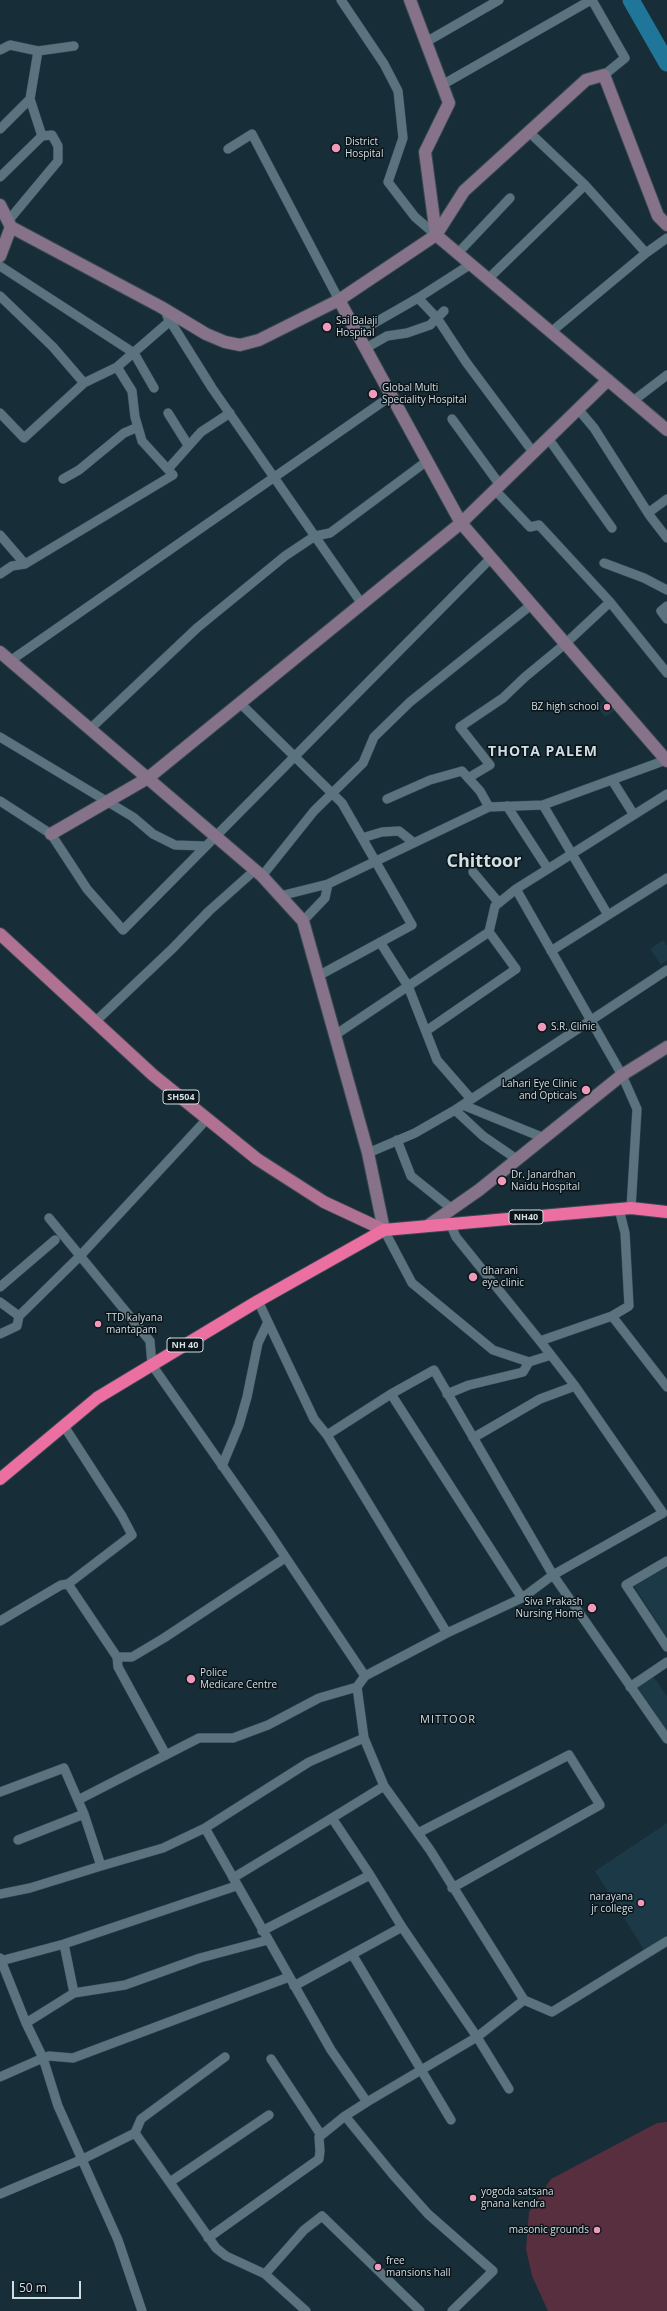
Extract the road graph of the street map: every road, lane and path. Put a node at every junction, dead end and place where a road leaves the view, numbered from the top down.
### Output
1 (341, 0) edge
2 (410, 0) edge
3 (499, 0) edge
4 (591, 0) edge
5 (426, 42) junction
6 (74, 46) dead end
7 (0, 50) edge
8 (38, 51) junction
9 (604, 75) junction
10 (442, 85) junction
11 (30, 99) junction
12 (0, 130) edge
13 (529, 132) junction
14 (42, 136) junction
15 (228, 149) dead end
16 (0, 177) edge
17 (585, 185) junction
18 (510, 198) dead end
19 (0, 205) edge
20 (10, 224) junction
21 (667, 224) edge
22 (436, 235) junction
23 (667, 238) edge
24 (458, 253) junction
25 (646, 253) junction
26 (0, 256) edge
27 (471, 264) junction
28 (0, 266) edge
29 (488, 279) junction
30 (0, 296) edge
31 (418, 298) junction
32 (340, 300) junction
33 (161, 307) junction
34 (444, 311) dead end
35 (437, 318) junction
36 (170, 321) junction
37 (551, 332) junction
38 (357, 333) junction
39 (366, 348) junction
40 (134, 353) junction
41 (117, 367) junction
42 (667, 375) edge
43 (608, 380) junction
44 (84, 383) junction
45 (154, 388) dead end
46 (391, 396) junction
47 (633, 402) junction
48 (578, 409) junction
49 (0, 413) edge
50 (168, 413) dead end
51 (230, 413) junction
52 (452, 419) dead end
53 (138, 427) junction
54 (667, 430) edge
55 (548, 438) junction
56 (188, 445) junction
57 (533, 452) junction
58 (427, 462) junction
59 (168, 469) junction
60 (274, 476) junction
61 (63, 479) dead end
62 (497, 487) junction
63 (667, 499) edge
64 (648, 513) junction
65 (461, 523) junction
66 (612, 528) dead end
67 (0, 535) edge
68 (315, 536) junction
69 (667, 538) edge
70 (491, 558) junction
71 (604, 563) dead end
72 (25, 564) junction
73 (0, 574) edge
74 (667, 590) edge
75 (610, 602) junction
76 (362, 604) junction
77 (531, 605) junction
78 (667, 606) edge
79 (667, 619) edge
80 (0, 644) edge
81 (565, 644) junction
82 (0, 652) edge
83 (12, 660) junction
84 (667, 674) edge
85 (240, 703) junction
86 (90, 729) junction
87 (0, 737) edge
88 (296, 757) junction
89 (667, 760) edge
90 (148, 778) junction
91 (468, 778) junction
92 (612, 780) junction
93 (332, 793) junction
94 (667, 794) edge
95 (388, 799) dead end
96 (0, 801) edge
97 (107, 802) junction
98 (543, 805) junction
99 (489, 806) junction
100 (507, 806) junction
101 (634, 815) junction
102 (51, 834) junction
103 (215, 836) junction
104 (362, 838) junction
105 (414, 843) junction
106 (205, 846) junction
107 (573, 853) junction
108 (375, 862) junction
109 (548, 869) junction
110 (473, 872) dead end
111 (259, 873) junction
112 (667, 878) edge
113 (328, 884) junction
114 (516, 889) junction
115 (280, 896) junction
116 (499, 903) junction
117 (608, 915) junction
118 (303, 920) junction
119 (489, 932) junction
120 (0, 934) edge
121 (380, 942) junction
122 (551, 951) junction
123 (667, 970) edge
124 (318, 976) junction
125 (408, 986) junction
126 (96, 1020) junction
127 (590, 1020) junction
128 (426, 1031) junction
129 (335, 1035) junction
130 (667, 1047) edge
131 (622, 1075) junction
132 (471, 1099) junction
133 (463, 1105) junction
134 (455, 1110) junction
135 (207, 1119) junction
136 (544, 1138) junction
137 (397, 1140) junction
138 (368, 1152) junction
139 (518, 1160) junction
140 (452, 1209) junction
141 (625, 1209) junction
142 (667, 1212) edge
143 (49, 1218) dead end
144 (450, 1223) junction
145 (429, 1225) junction
146 (384, 1230) junction
147 (54, 1240) dead end
148 (80, 1256) junction
149 (0, 1287) edge
150 (258, 1301) junction
151 (0, 1302) edge
152 (19, 1316) junction
153 (612, 1316) junction
154 (268, 1322) junction
155 (0, 1334) edge
156 (540, 1340) junction
157 (552, 1355) junction
158 (529, 1362) junction
159 (152, 1365) junction
160 (575, 1386) junction
161 (667, 1387) edge
162 (391, 1394) junction
163 (447, 1394) junction
164 (64, 1426) junction
165 (327, 1435) junction
166 (473, 1438) junction
167 (222, 1466) junction
168 (0, 1479) edge
169 (665, 1512) edge
170 (285, 1558) junction
171 (667, 1561) edge
172 (553, 1575) junction
173 (68, 1584) junction
174 (522, 1598) junction
175 (0, 1621) edge
176 (447, 1633) junction
177 (667, 1647) edge
178 (117, 1657) junction
179 (667, 1662) edge
180 (365, 1676) junction
181 (357, 1687) junction
182 (630, 1687) junction
183 (364, 1738) junction
184 (667, 1739) edge
185 (166, 1755) junction
186 (384, 1786) junction
187 (0, 1792) edge
188 (78, 1800) junction
189 (84, 1814) junction
190 (332, 1818) junction
191 (205, 1828) junction
192 (418, 1833) junction
193 (18, 1840) dead end
194 (101, 1866) junction
195 (370, 1874) junction
196 (234, 1882) junction
197 (452, 1888) junction
198 (0, 1894) edge
199 (402, 1927) junction
200 (262, 1931) junction
201 (268, 1940) junction
202 (667, 1941) edge
203 (64, 1944) junction
204 (352, 1954) junction
205 (1, 1960) edge
206 (289, 1977) junction
207 (294, 1986) junction
208 (74, 1993) junction
209 (524, 2000) junction
210 (26, 2023) junction
211 (477, 2037) junction
212 (224, 2056) dead end
213 (43, 2058) junction
214 (271, 2059) dead end
215 (420, 2071) junction
216 (0, 2077) edge
217 (510, 2089) dead end
218 (367, 2102) junction
219 (269, 2115) dead end
220 (345, 2116) junction
221 (451, 2120) dead end
222 (135, 2133) junction
223 (321, 2135) junction
224 (83, 2159) junction
225 (170, 2182) junction
226 (0, 2194) edge
227 (208, 2238) junction
228 (265, 2274) junction
229 (142, 2311) edge
230 (306, 2311) edge
231 (420, 2311) edge
232 (452, 2311) edge

1 - 22 street
2 - 5 street
3 - 5 street
4 - 9 street
4 - 10 street
5 - 10 street
6 - 8 street
7 - 8 street
8 - 11 street
9 - 13 street
9 - 21 street
10 - 22 street
11 - 12 street
11 - 14 street
13 - 17 street
13 - 22 street
14 - 16 street
14 - 20 street
15 - 32 street
17 - 25 street
17 - 29 street
18 - 24 street
19 - 20 street
20 - 26 street
20 - 33 street
22 - 24 street
22 - 32 street
23 - 25 street
24 - 27 street
25 - 37 street
27 - 29 street
27 - 31 street
28 - 40 street
29 - 37 street
30 - 44 street
31 - 35 street
31 - 38 street
32 - 33 street
32 - 38 street
33 - 36 street
34 - 35 street
35 - 39 street
35 - 57 street
36 - 40 street
36 - 51 street
37 - 43 street
38 - 39 street
39 - 46 street
40 - 41 street
40 - 45 street
41 - 44 street
41 - 53 street
42 - 47 street
43 - 47 street
43 - 48 street
44 - 49 street
46 - 58 street
46 - 60 street
47 - 54 street
48 - 55 street
48 - 64 street
50 - 56 street
51 - 56 street
51 - 60 street
52 - 62 street
53 - 59 street
53 - 61 street
55 - 57 street
55 - 66 street
56 - 59 street
57 - 62 street
58 - 65 street
58 - 68 street
59 - 72 street
60 - 68 street
60 - 83 street
62 - 65 street
62 - 75 street
63 - 64 street
64 - 69 street
65 - 70 street
65 - 76 street
67 - 72 street
68 - 76 street
68 - 86 street
70 - 77 street
70 - 88 street
71 - 74 street
72 - 73 street
75 - 81 street
75 - 84 street
76 - 85 street
77 - 81 street
77 - 93 street
78 - 79 street
80 - 83 street
81 - 89 street
81 - 91 street
82 - 83 street
83 - 86 street
85 - 88 street
85 - 90 street
86 - 90 street
87 - 97 street
88 - 93 street
88 - 103 street
89 - 92 street
90 - 97 street
90 - 103 street
91 - 95 street
91 - 99 street
92 - 98 street
92 - 101 street
93 - 104 street
93 - 111 street
94 - 101 street
96 - 102 street
97 - 102 street
97 - 106 street
98 - 100 street
98 - 107 street
99 - 100 street
99 - 105 street
100 - 109 street
101 - 107 street
102 - 106 street
103 - 106 street
103 - 111 street
104 - 105 street
104 - 108 street
105 - 108 street
107 - 109 street
107 - 117 street
108 - 113 street
108 - 121 street
109 - 114 street
110 - 116 street
111 - 115 street
111 - 126 street
112 - 117 street
113 - 115 street
113 - 118 street
114 - 116 street
114 - 122 street
115 - 118 street
116 - 119 street
117 - 122 street
118 - 124 street
119 - 125 street
119 - 128 street
120 - 126 main road, SH504
121 - 124 street
121 - 125 street
122 - 127 street
123 - 127 street
124 - 129 street
125 - 128 street
125 - 129 street
126 - 135 main road, SH504
127 - 131 street
127 - 132 street
128 - 132 street
129 - 138 street
130 - 131 street
131 - 136 street
131 - 141 street
132 - 133 street
133 - 134 street
133 - 136 street
134 - 137 street
134 - 139 street
135 - 146 main road, SH504
135 - 148 street
136 - 139 street
137 - 138 street
137 - 140 street
138 - 146 street
139 - 140 street
140 - 145 street
141 - 142 highway, NH40
141 - 144 highway, NH40
141 - 153 street
143 - 148 street
144 - 145 highway, NH40
144 - 156 street
145 - 146 highway, NH40
146 - 150 highway, NH 40
146 - 158 street
147 - 149 street
148 - 152 street
148 - 159 street
150 - 154 street
150 - 159 highway, NH 40
151 - 152 street
152 - 155 street
153 - 156 street
153 - 161 street
154 - 165 street
154 - 167 street
156 - 157 street
157 - 158 street
157 - 160 street
158 - 163 street
159 - 164 highway, NH 40
159 - 167 street
160 - 166 street
160 - 169 street
162 - 163 street
162 - 165 street
162 - 174 street
163 - 166 street
164 - 168 highway, NH 40
164 - 173 street
165 - 176 street
166 - 172 street
167 - 170 street
169 - 172 street
170 - 178 street
170 - 180 street
171 - 177 street
172 - 174 street
172 - 182 street
173 - 175 street
173 - 178 street
174 - 176 street
176 - 180 street
178 - 185 street
179 - 182 street
180 - 181 street
181 - 183 street
181 - 185 street
182 - 184 street
183 - 186 street
183 - 191 street
185 - 188 street
186 - 190 street
186 - 192 street
187 - 188 street
188 - 189 street
189 - 193 street
189 - 194 street
190 - 195 street
190 - 196 street
191 - 194 street
191 - 196 street
192 - 197 street
192 - 197 street
194 - 198 street
195 - 199 street
195 - 200 street
196 - 200 street
196 - 203 street
197 - 209 street
199 - 204 street
199 - 211 street
200 - 201 street
201 - 206 street
201 - 208 street
202 - 209 street
203 - 205 street
203 - 208 street
204 - 207 street
204 - 215 street
205 - 210 street
206 - 207 street
206 - 213 street
207 - 218 street
208 - 210 street
209 - 211 street
210 - 213 street
211 - 215 street
211 - 217 street
212 - 222 street
213 - 216 street
213 - 224 street
214 - 223 street
215 - 218 street
215 - 221 street
218 - 220 street
219 - 225 street
220 - 223 street
220 - 232 street
222 - 224 street
222 - 225 street
223 - 227 street
224 - 226 street
224 - 229 street
225 - 227 street
227 - 228 street
228 - 230 street
228 - 231 street

